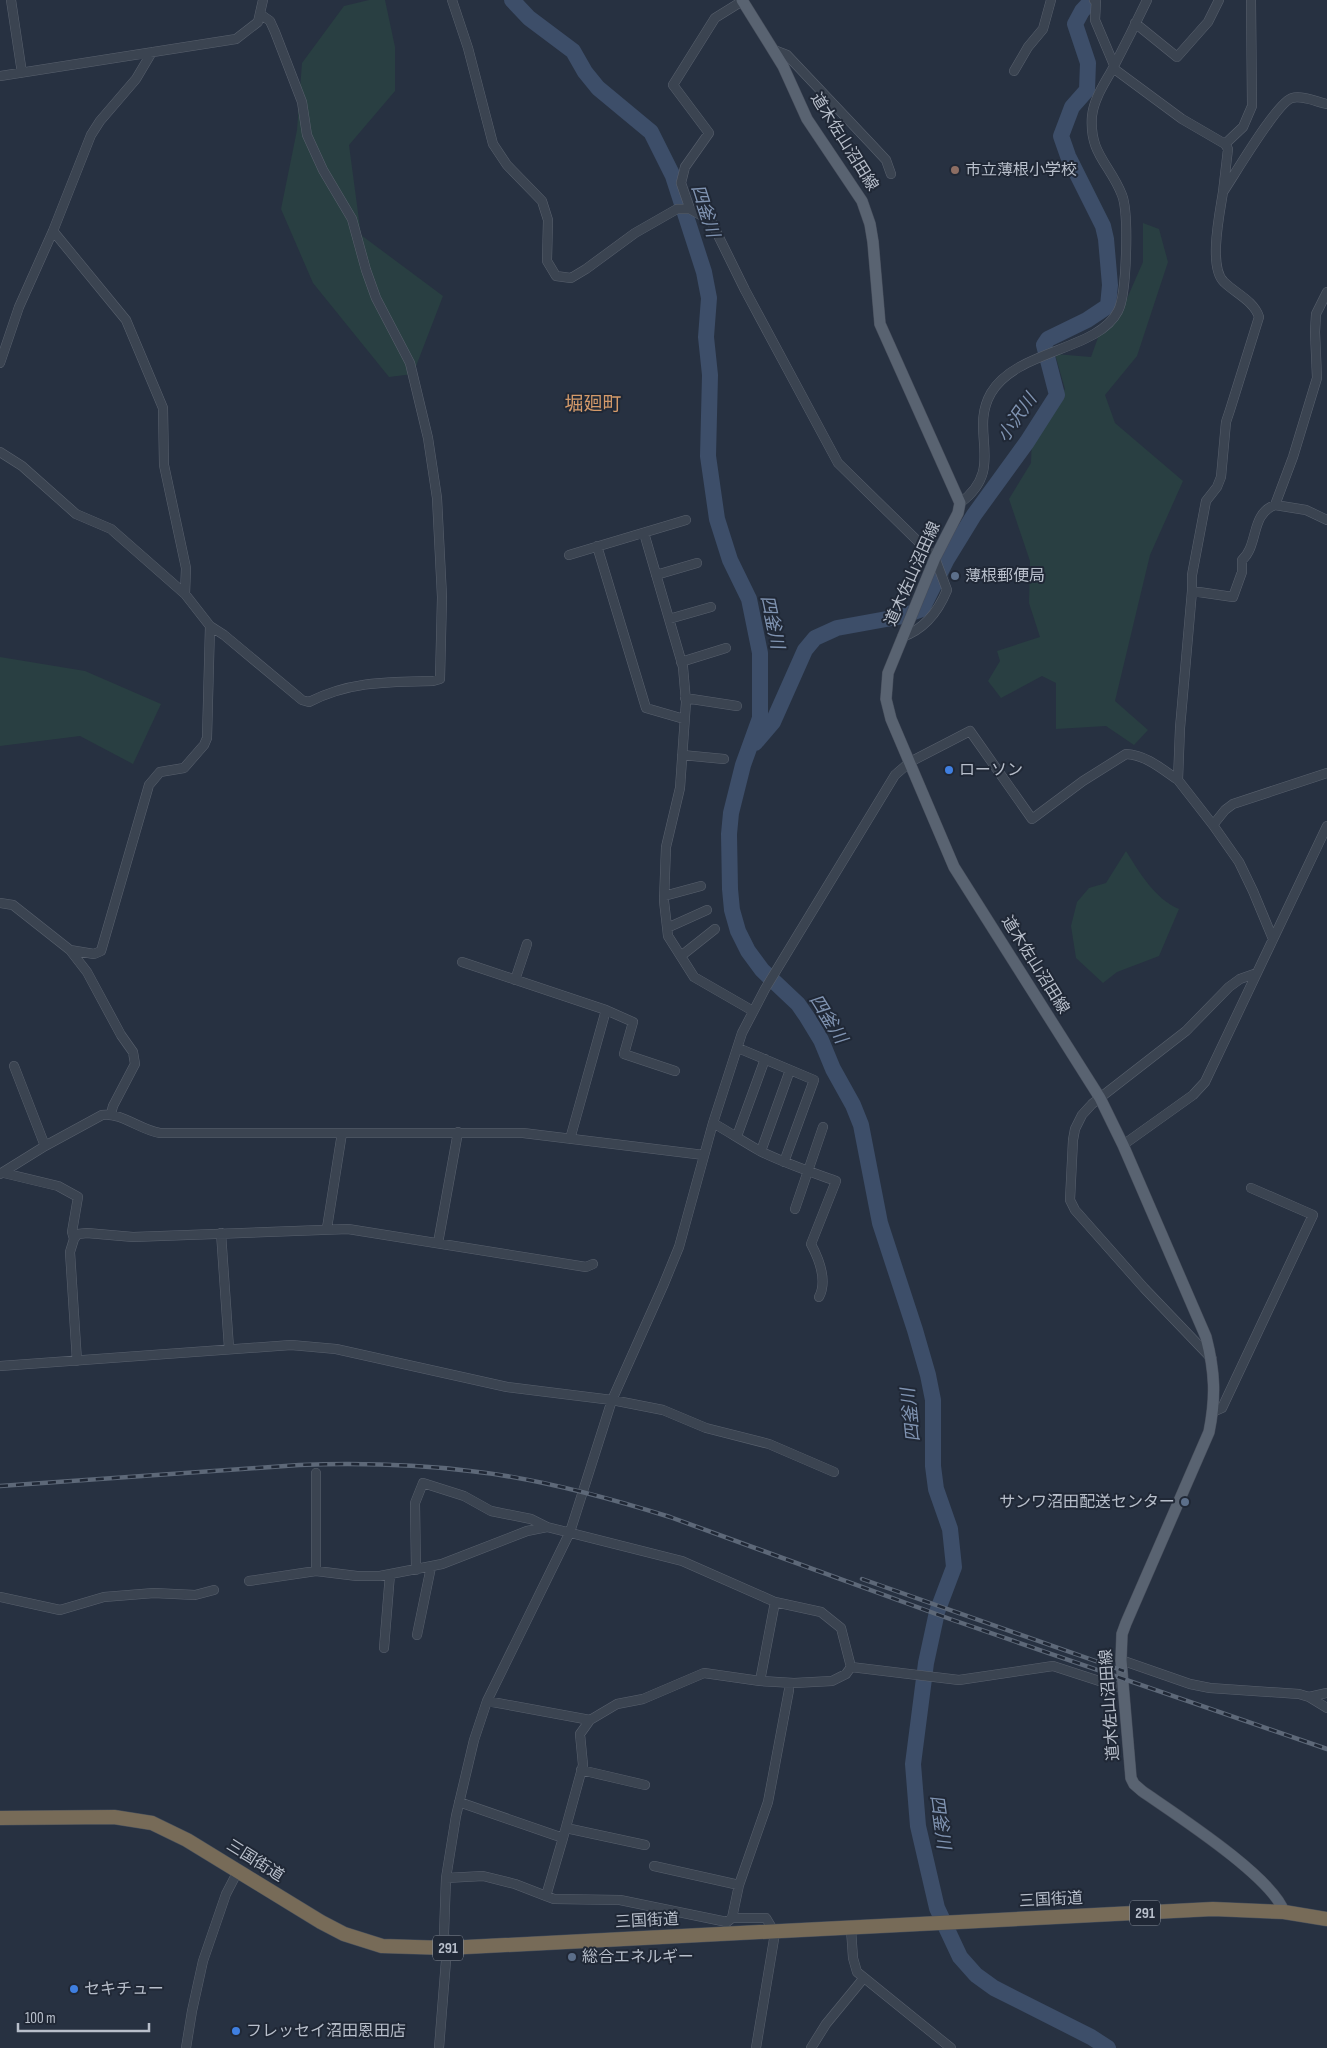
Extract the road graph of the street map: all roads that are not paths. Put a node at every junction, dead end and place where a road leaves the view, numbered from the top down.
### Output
1 (11, 0) edge
2 (264, 0) edge
3 (452, 0) edge
4 (743, 0) edge
5 (1051, 0) edge
6 (1094, 0) edge
7 (1147, 0) edge
8 (1220, 0) edge
9 (1251, 0) edge
10 (260, 14) junction
11 (1135, 23) junction
12 (774, 50) junction
13 (152, 52) junction
14 (1114, 66) junction
15 (1014, 71) dead end
16 (22, 72) junction
17 (0, 76) edge
18 (1327, 104) edge
19 (1225, 144) junction
20 (891, 174) dead end
21 (1222, 192) junction
22 (690, 209) junction
23 (53, 232) junction
24 (1327, 292) edge
25 (0, 363) edge
26 (0, 452) edge
27 (960, 503) junction
28 (1275, 505) junction
29 (686, 520) dead end
30 (1327, 520) edge
31 (644, 533) junction
32 (597, 546) junction
33 (568, 555) dead end
34 (935, 560) junction
35 (696, 563) dead end
36 (656, 575) junction
37 (1192, 591) junction
38 (185, 594) junction
39 (711, 607) dead end
40 (669, 619) junction
41 (210, 626) junction
42 (902, 637) junction
43 (726, 648) dead end
44 (681, 662) junction
45 (685, 698) junction
46 (737, 706) dead end
47 (684, 720) junction
48 (682, 755) junction
49 (724, 760) dead end
50 (910, 762) junction
51 (1327, 773) edge
52 (1178, 780) junction
53 (1213, 825) junction
54 (1327, 826) edge
55 (701, 886) dead end
56 (664, 896) junction
57 (0, 904) edge
58 (707, 910) dead end
59 (667, 928) junction
60 (715, 929) dead end
61 (1273, 939) junction
62 (527, 944) dead end
63 (70, 950) junction
64 (682, 956) junction
65 (462, 962) dead end
66 (1257, 973) junction
67 (515, 980) junction
68 (606, 1010) junction
69 (753, 1011) junction
70 (738, 1048) junction
71 (765, 1059) junction
72 (14, 1066) dead end
73 (790, 1070) junction
74 (675, 1071) dead end
75 (1100, 1098) junction
76 (111, 1114) junction
77 (713, 1123) junction
78 (823, 1127) dead end
79 (342, 1132) junction
80 (458, 1132) junction
81 (737, 1136) junction
82 (570, 1139) junction
83 (1123, 1145) junction
84 (45, 1146) junction
85 (761, 1151) junction
86 (704, 1156) junction
87 (784, 1162) junction
88 (808, 1171) junction
89 (2, 1173) edge
90 (1252, 1188) dead end
91 (795, 1208) dead end
92 (328, 1228) junction
93 (221, 1233) junction
94 (74, 1239) junction
95 (438, 1243) junction
96 (593, 1264) dead end
97 (819, 1297) dead end
98 (229, 1348) junction
99 (1212, 1359) junction
100 (77, 1361) junction
101 (0, 1366) edge
102 (612, 1400) junction
103 (1213, 1412) junction
104 (834, 1472) dead end
105 (316, 1473) dead end
106 (547, 1527) junction
107 (570, 1532) junction
108 (431, 1567) junction
109 (416, 1570) junction
110 (316, 1571) junction
111 (390, 1574) junction
112 (249, 1581) dead end
113 (214, 1590) dead end
114 (0, 1597) edge
115 (775, 1602) junction
116 (417, 1635) dead end
117 (384, 1648) dead end
118 (1122, 1660) junction
119 (851, 1667) junction
120 (760, 1681) junction
121 (1124, 1689) junction
122 (789, 1690) dead end
123 (1327, 1693) edge
124 (1309, 1697) junction
125 (487, 1701) junction
126 (1327, 1708) edge
127 (590, 1720) junction
128 (582, 1770) junction
129 (645, 1785) dead end
130 (459, 1802) junction
131 (0, 1818) edge
132 (566, 1828) junction
133 (563, 1838) junction
134 (645, 1846) dead end
135 (654, 1866) dead end
136 (238, 1871) junction
137 (446, 1878) junction
138 (739, 1885) junction
139 (546, 1896) junction
140 (1284, 1912) junction
141 (732, 1918) junction
142 (1327, 1919) edge
143 (851, 1929) junction
144 (775, 1932) junction
145 (447, 1948) junction
146 (863, 1979) junction
147 (186, 2048) edge
148 (440, 2048) edge
149 (756, 2048) edge
150 (811, 2048) edge
151 (951, 2048) edge

1 - 16 street
2 - 10 street
3 - 22 street
4 - 12 main road, 道木佐山沼田線
4 - 22 street
5 - 15 street
6 - 14 street
7 - 11 street
8 - 11 street
9 - 19 street
10 - 13 street
10 - 41 street
11 - 14 street
12 - 20 street
12 - 27 main road, 道木佐山沼田線
13 - 16 street
13 - 23 street
14 - 19 street
14 - 27 street
16 - 17 street
18 - 21 street
19 - 21 street
21 - 37 street
22 - 34 street
23 - 25 street
23 - 38 street
24 - 28 street
26 - 38 street
27 - 34 main road, 道木佐山沼田線
28 - 30 street
28 - 37 street
29 - 31 street
31 - 32 street
31 - 36 street
32 - 33 street
32 - 47 street
34 - 42 main road, 道木佐山沼田線
34 - 42 street
35 - 36 street
36 - 40 street
37 - 52 street
38 - 41 street
39 - 40 street
40 - 44 street
41 - 63 street
42 - 50 main road, 道木佐山沼田線
43 - 44 street
44 - 45 street
45 - 46 street
45 - 47 street
47 - 48 street
48 - 49 street
48 - 56 street
50 - 52 street
50 - 69 street
50 - 75 main road, 道木佐山沼田線
51 - 53 street
52 - 53 street
53 - 61 street
54 - 61 street
55 - 56 street
56 - 59 street
57 - 63 street
58 - 59 street
59 - 64 street
60 - 64 street
61 - 66 street
62 - 67 street
63 - 76 street
64 - 69 street
65 - 67 street
66 - 75 street
66 - 83 street
67 - 68 street
68 - 74 street
68 - 82 street
69 - 70 street
70 - 71 street
70 - 77 street
71 - 73 street
71 - 81 street
72 - 84 street
73 - 85 street
73 - 87 street
75 - 83 main road, 道木佐山沼田線
75 - 99 street
76 - 79 street
76 - 84 street
77 - 81 street
77 - 86 street
78 - 88 street
79 - 80 street
79 - 92 street
80 - 82 street
80 - 95 street
81 - 85 street
82 - 86 street
83 - 99 main road, 道木佐山沼田線
84 - 89 street
85 - 87 street
86 - 102 street
87 - 88 street
88 - 91 street
88 - 97 street
89 - 94 street
90 - 103 street
92 - 93 street
92 - 95 street
93 - 94 street
93 - 98 street
94 - 100 street
95 - 96 street
98 - 100 street
98 - 102 street
99 - 103 main road, 道木佐山沼田線
100 - 101 street
102 - 104 street
102 - 107 street
103 - 118 main road, 道木佐山沼田線
105 - 110 street
106 - 107 street
106 - 108 street
106 - 109 street
107 - 115 street
107 - 125 street
108 - 109 street
108 - 116 street
109 - 111 street
110 - 111 street
110 - 112 street
111 - 117 street
113 - 114 street
115 - 119 street
115 - 120 street
118 - 121 main road, 道木佐山沼田線
118 - 124 street
119 - 120 street
119 - 121 street
120 - 127 street
121 - 140 main road, 道木佐山沼田線
122 - 138 street
123 - 124 street
124 - 126 street
125 - 127 street
125 - 130 street
127 - 128 street
128 - 129 street
128 - 132 street
130 - 133 street
130 - 137 street
131 - 136 highway, 三国街道 / 291
132 - 133 street
132 - 134 street
133 - 139 street
135 - 138 street
136 - 145 highway, 三国街道 / 291
136 - 147 street
137 - 139 street
137 - 145 street
138 - 141 street
139 - 141 street
140 - 142 highway, 三国街道 / 291
140 - 143 highway, 三国街道 / 291
141 - 144 street
143 - 144 highway, 三国街道 / 291
143 - 146 street
144 - 145 highway, 三国街道 / 291
144 - 149 street
145 - 148 street
146 - 150 street
146 - 151 street

